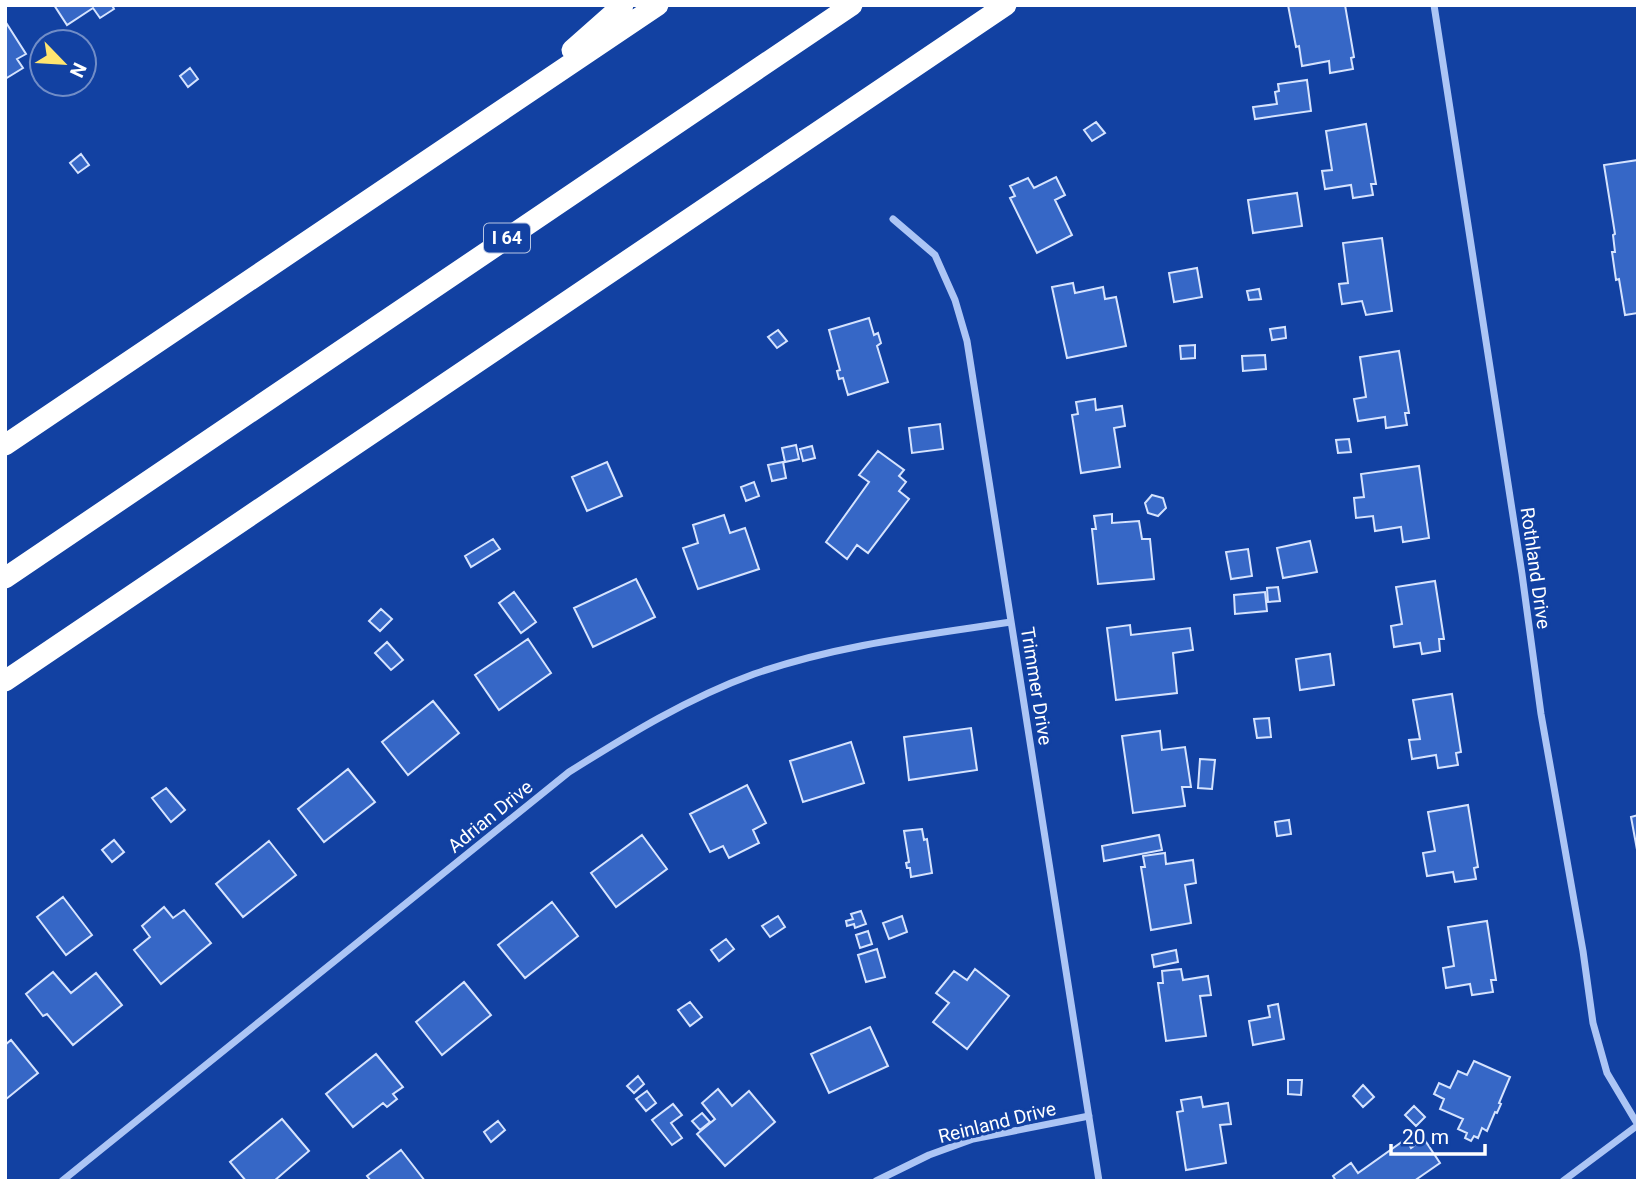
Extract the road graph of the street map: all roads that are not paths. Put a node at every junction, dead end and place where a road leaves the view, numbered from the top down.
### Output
1 (623, 5) edge
2 (658, 5) edge
3 (852, 5) edge
4 (1006, 5) edge
5 (1434, 5) edge
6 (501, 111) junction
7 (893, 219) dead end
8 (5, 445) edge
9 (5, 578) edge
10 (1011, 622) junction
11 (5, 681) edge
12 (1089, 1116) junction
13 (1638, 1125) edge
14 (62, 1181) edge
15 (876, 1181) edge
16 (1099, 1181) edge
17 (1563, 1181) edge

1 - 6 highway
2 - 6 highway
3 - 9 highway, I 64
4 - 11 highway
5 - 13 street, Rothland Drive
6 - 8 highway
7 - 10 street, Trimmer Drive
10 - 12 street, Trimmer Drive
10 - 14 street, Adrian Drive
12 - 15 street, Reinland Drive
12 - 16 street, Trimmer Drive
13 - 17 street

